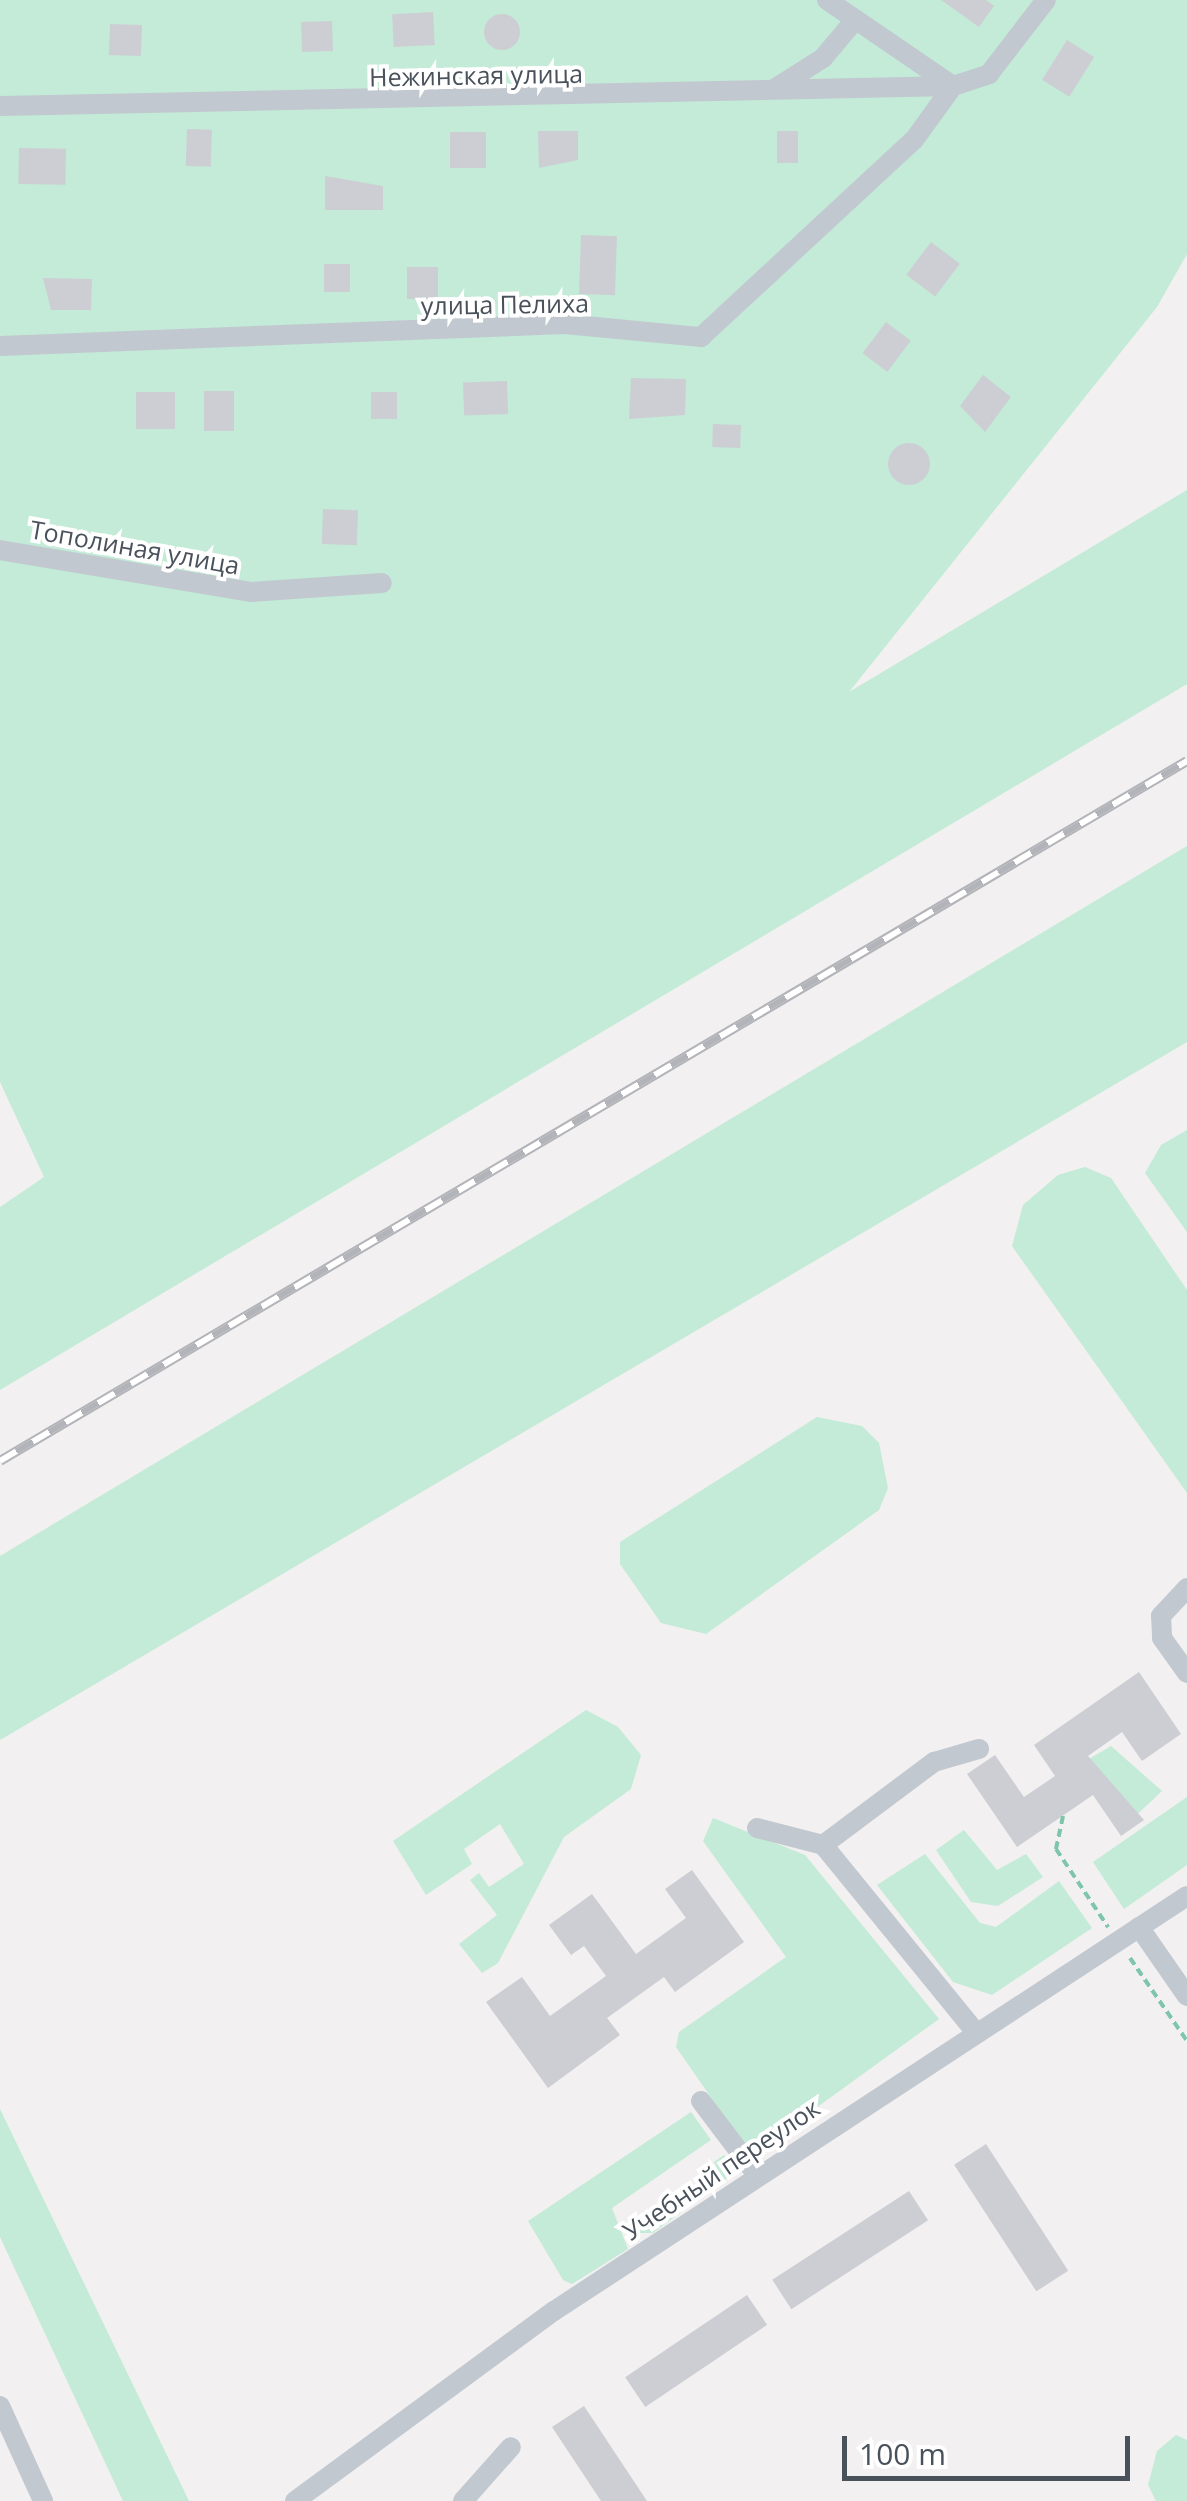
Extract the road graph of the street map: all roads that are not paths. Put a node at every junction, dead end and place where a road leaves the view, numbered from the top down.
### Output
1 (828, 0) edge
2 (1046, 0) edge
3 (856, 20) junction
4 (953, 86) junction
5 (766, 94) junction
6 (0, 106) edge
7 (0, 346) edge
8 (0, 550) edge
9 (382, 583) dead end
10 (1187, 1588) edge
11 (1187, 1673) edge
12 (979, 1750) dead end
13 (757, 1828) dead end
14 (822, 1844) junction
15 (1187, 1896) edge
16 (1139, 1927) junction
17 (1187, 1996) edge
18 (974, 2030) junction
19 (701, 2101) dead end
20 (757, 2175) junction
21 (0, 2406) edge
22 (511, 2447) dead end
23 (43, 2501) edge
24 (295, 2501) edge
25 (463, 2501) edge

1 - 3 street
2 - 4 street, улица Пелиха
3 - 4 street
3 - 5 street
4 - 5 street, Нежинская улица
4 - 7 street, улица Пелиха
5 - 6 street, Нежинская улица
8 - 9 street, Тополиная улица
10 - 11 street
12 - 14 street
13 - 14 street
14 - 18 street
15 - 16 street, Учебный переулок
16 - 17 street
16 - 18 street, Учебный переулок
18 - 20 street, Учебный переулок
19 - 20 street
20 - 24 street, Учебный переулок
21 - 23 street
22 - 25 street

